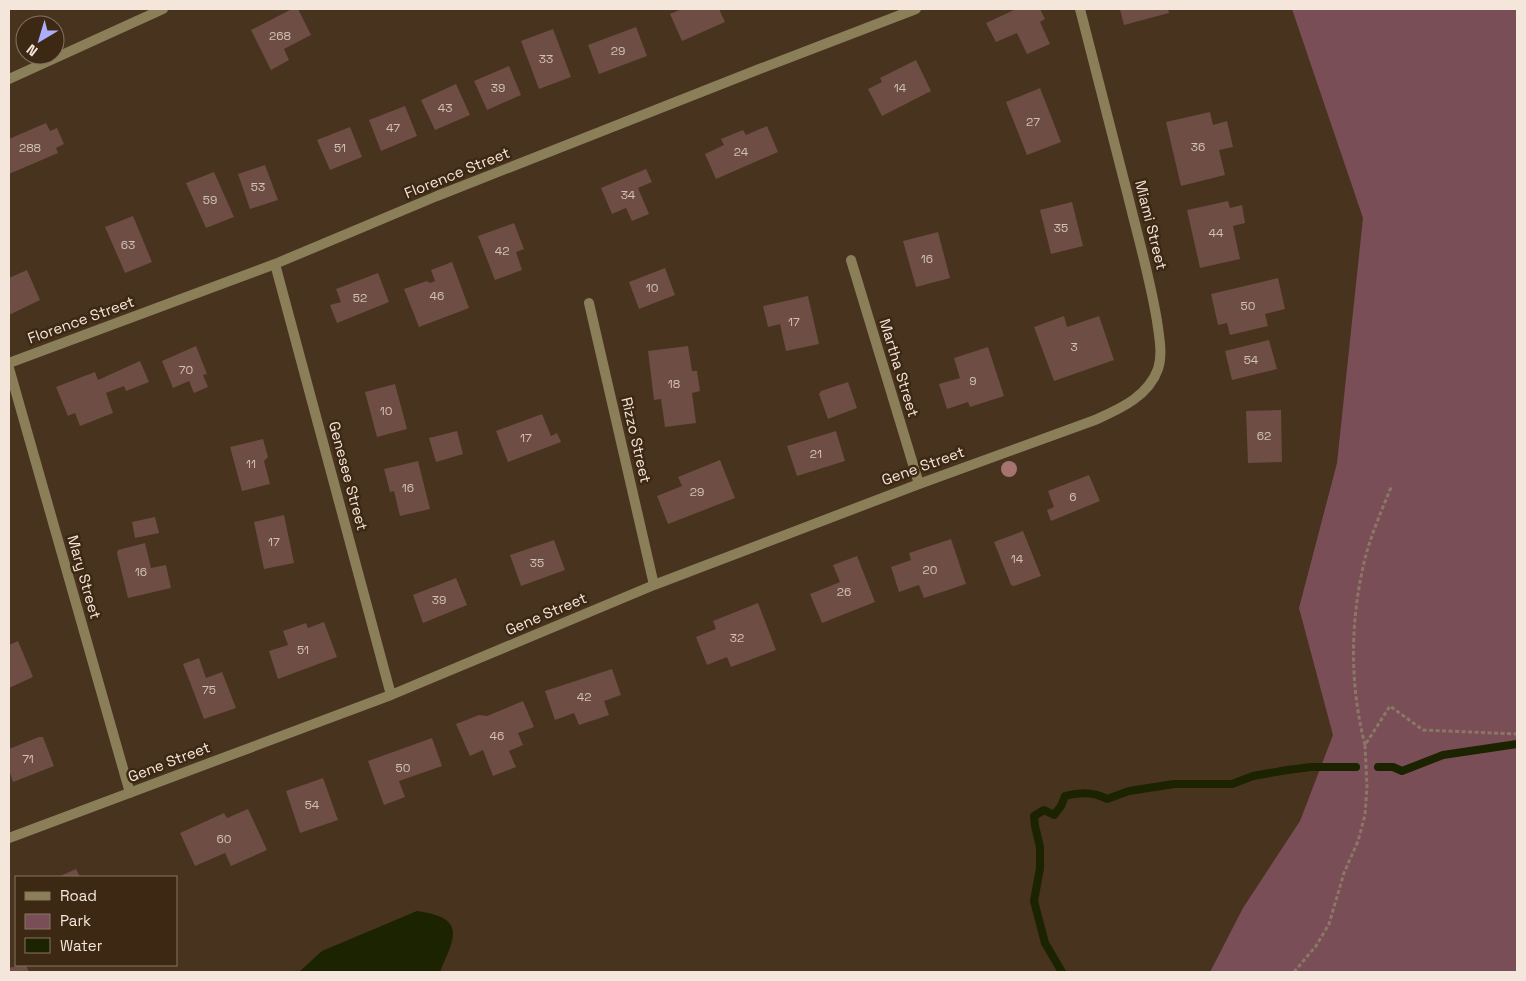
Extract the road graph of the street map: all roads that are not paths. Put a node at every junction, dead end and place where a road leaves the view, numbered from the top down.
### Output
1 (163, 9) edge
2 (916, 9) edge
3 (1080, 9) edge
4 (9, 79) edge
5 (851, 260) dead end
6 (275, 264) junction
7 (590, 303) dead end
8 (9, 363) edge
9 (9, 368) edge
10 (1095, 420) joint
11 (919, 484) junction
12 (654, 585) junction
13 (391, 695) junction
14 (130, 793) junction
15 (9, 838) edge

1 - 4 street
2 - 6 street, Florence Street
3 - 10 street, Miami Street
5 - 11 street, Martha Street
6 - 8 street, Florence Street
6 - 13 street, Genesee Street
7 - 12 street, Rizzo Street
9 - 14 street, Mary Street
10 - 11 street, Gene Street
11 - 12 street, Gene Street
12 - 13 street, Gene Street
13 - 14 street, Gene Street
14 - 15 street, Gene Street

